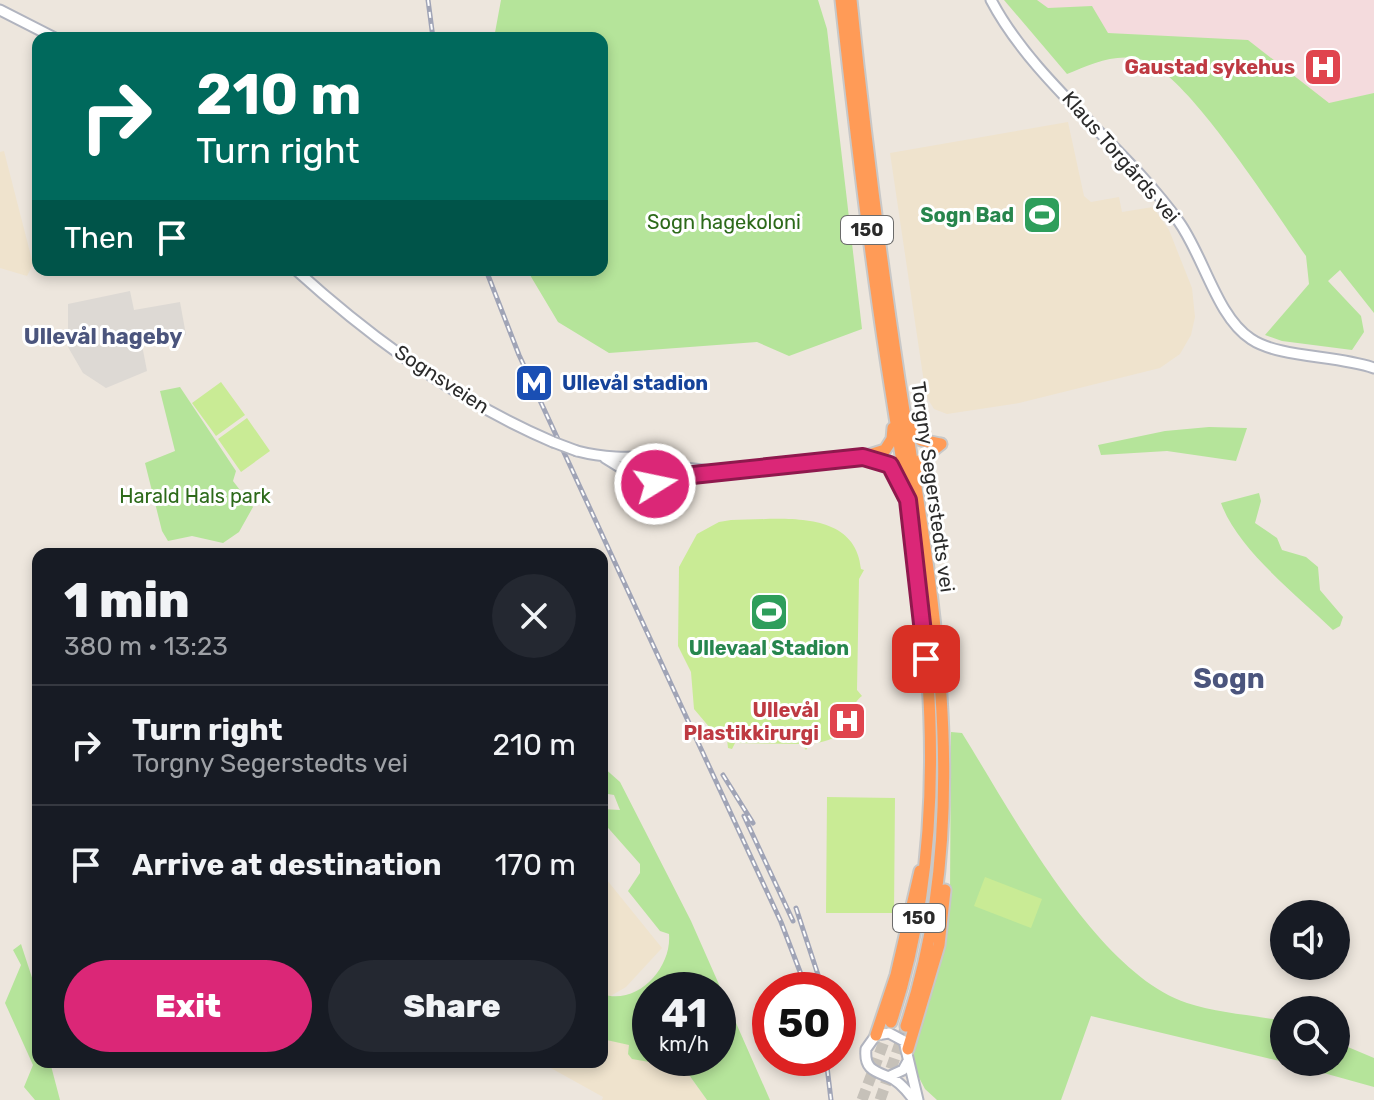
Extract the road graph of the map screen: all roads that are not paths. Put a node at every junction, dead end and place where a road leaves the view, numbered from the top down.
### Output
1 (838, 0) edge
2 (851, 0) edge
3 (859, 0) edge
4 (991, 0) edge
5 (0, 10) edge
6 (43, 32) edge
7 (859, 76) junction
8 (304, 276) edge
9 (1374, 368) edge
10 (898, 402) junction
11 (863, 457) junction
12 (605, 458) junction
13 (643, 459) junction
14 (666, 466) junction
15 (759, 467) junction
16 (639, 477) junction
17 (664, 478) junction
18 (913, 499) junction
19 (931, 812) junction
20 (943, 837) junction
21 (891, 1022) tunnel mouth
22 (906, 1026) tunnel mouth
23 (876, 1035) junction
24 (908, 1055) junction
25 (890, 1076) junction
26 (916, 1100) edge

1 - 10 highway, Torgny Segerstedts vei / 150
2 - 7 highway, Torgny Segerstedts vei / 150
3 - 7 highway
4 - 9 main road, Klaus Torgårds vei
5 - 6 main road
7 - 10 highway, Torgny Segerstedts vei / 150
8 - 12 main road, Sognsveien, bridge
10 - 11 highway
10 - 18 highway, Torgny Segerstedts vei / 150
10 - 18 highway
11 - 15 main road
11 - 18 highway
12 - 13 main road, Sognsveien
12 - 16 main road, Sognsveien
13 - 14 main road
13 - 16 main road
14 - 15 main road
14 - 17 main road
15 - 17 main road
16 - 17 main road
18 - 19 highway, Torgny Segerstedts vei / 150
18 - 20 highway, Torgny Segerstedts vei / 150
19 - 21 highway, Torgny Segerstedts vei / 150
19 - 23 highway
20 - 22 highway, Torgny Segerstedts vei / 150
20 - 24 highway
23 - 24 main road
23 - 25 main road
24 - 25 main road
24 - 26 main road
25 - 26 main road

